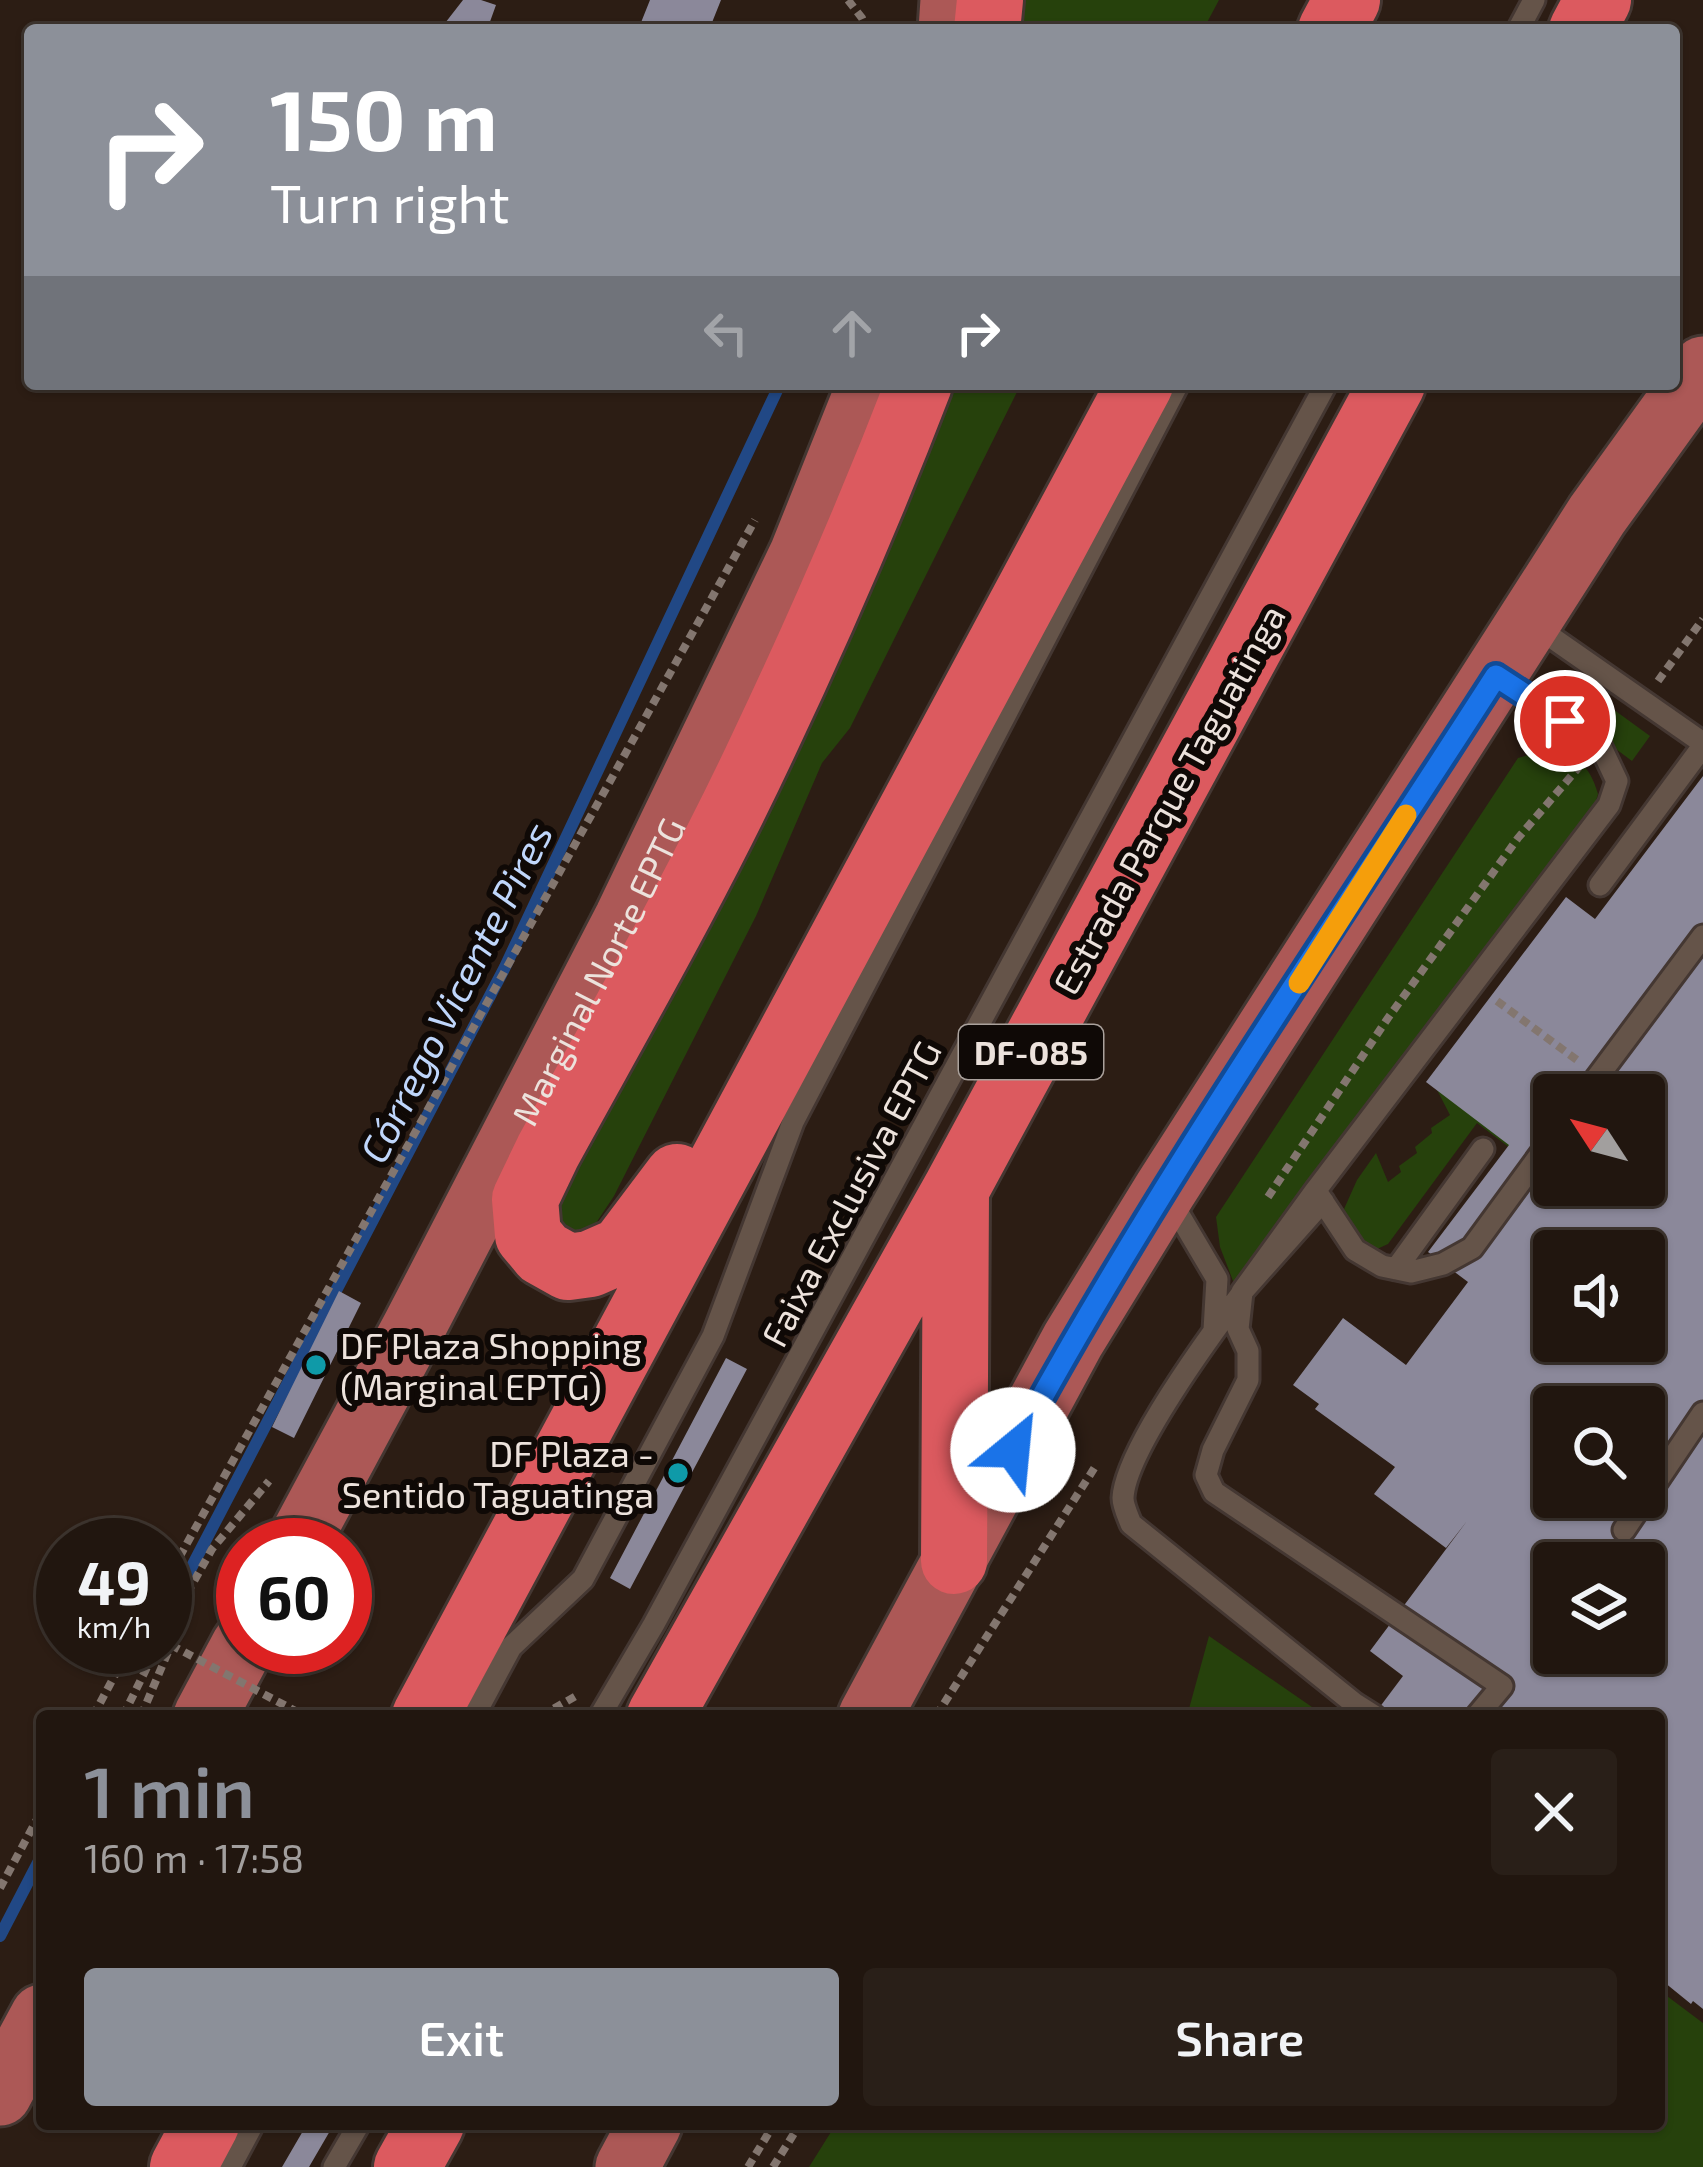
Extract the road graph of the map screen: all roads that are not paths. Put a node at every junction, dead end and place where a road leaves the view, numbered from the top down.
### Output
1 (1703, 368) edge
2 (867, 390) edge
3 (917, 390) edge
4 (1137, 390) edge
5 (1175, 390) edge
6 (1323, 390) edge
7 (1389, 390) edge
8 (1530, 622) junction
9 (1496, 676) junction
10 (1703, 744) edge
11 (1600, 886) dead end
12 (1703, 936) edge
13 (796, 1022) junction
14 (1600, 1074) edge
15 (1483, 1149) dead end
16 (1533, 1165) edge
17 (956, 1189) junction
18 (1165, 1190) junction
19 (1319, 1196) junction
20 (1396, 1269) junction
21 (1242, 1292) junction
22 (1214, 1330) junction
23 (1703, 1413) edge
24 (312, 1518) edge
25 (1624, 1529) dead end
26 (954, 1561) junction
27 (227, 1674) edge
28 (208, 1710) edge
29 (428, 1710) edge
30 (477, 1710) edge
31 (604, 1710) edge
32 (663, 1710) edge
33 (873, 1710) edge
34 (1364, 1710) edge
35 (1482, 1710) edge
36 (36, 2028) edge
37 (0, 2094) edge
38 (203, 2130) edge
39 (250, 2130) edge
40 (355, 2130) edge
41 (428, 2130) edge
42 (647, 2130) edge
43 (183, 2167) edge
44 (230, 2167) edge
45 (334, 2167) edge
46 (407, 2167) edge
47 (627, 2167) edge

1 - 8 main road
2 - 24 main road, Marginal Norte EPTG
3 - 13 highway
4 - 13 highway
5 - 30 lane, Faixa Exclusiva EPTG
6 - 31 lane, Faixa Exclusiva EPTG
7 - 17 highway, Estrada Parque Taguatinga / DF-085
8 - 9 main road
8 - 10 lane
9 - 18 main road
9 - 19 lane
10 - 11 lane
12 - 14 lane
13 - 29 highway
15 - 20 lane
16 - 20 lane
17 - 26 highway
17 - 32 highway, Estrada Parque Taguatinga / DF-085
18 - 22 lane
18 - 26 main road
19 - 20 lane
19 - 21 lane
21 - 22 lane
21 - 35 lane
22 - 34 lane
23 - 25 lane
26 - 33 main road
27 - 28 main road
36 - 37 main road
38 - 43 highway
39 - 44 lane
40 - 45 lane
41 - 46 highway
42 - 47 main road

